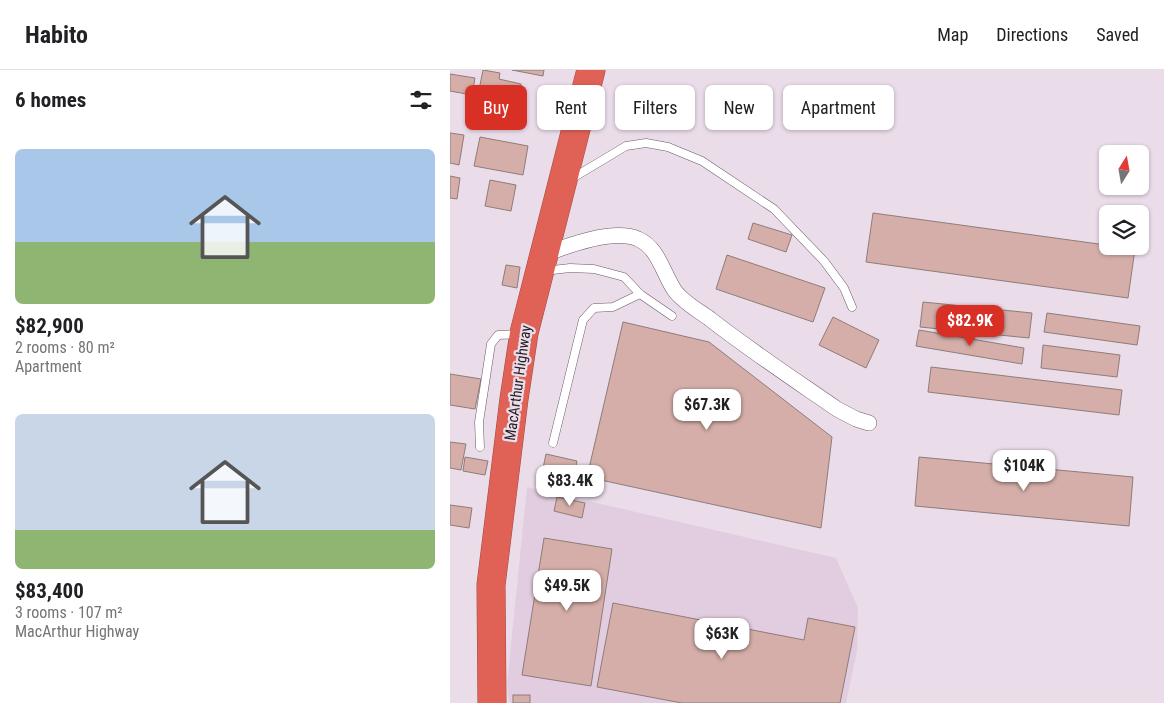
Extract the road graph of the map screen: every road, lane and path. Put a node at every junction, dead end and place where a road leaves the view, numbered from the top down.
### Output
1 (591, 70) edge
2 (562, 180) junction
3 (543, 256) junction
4 (640, 294) junction
5 (852, 307) dead end
6 (672, 316) dead end
7 (524, 333) junction
8 (869, 423) dead end
9 (553, 443) dead end
10 (480, 447) dead end
11 (492, 703) edge

1 - 2 highway, MacArthur Highway
2 - 3 highway, MacArthur Highway
2 - 5 lane
3 - 4 lane
3 - 7 highway, MacArthur Highway
3 - 8 street
4 - 6 lane
4 - 9 lane
7 - 10 lane
7 - 11 highway, MacArthur Highway

